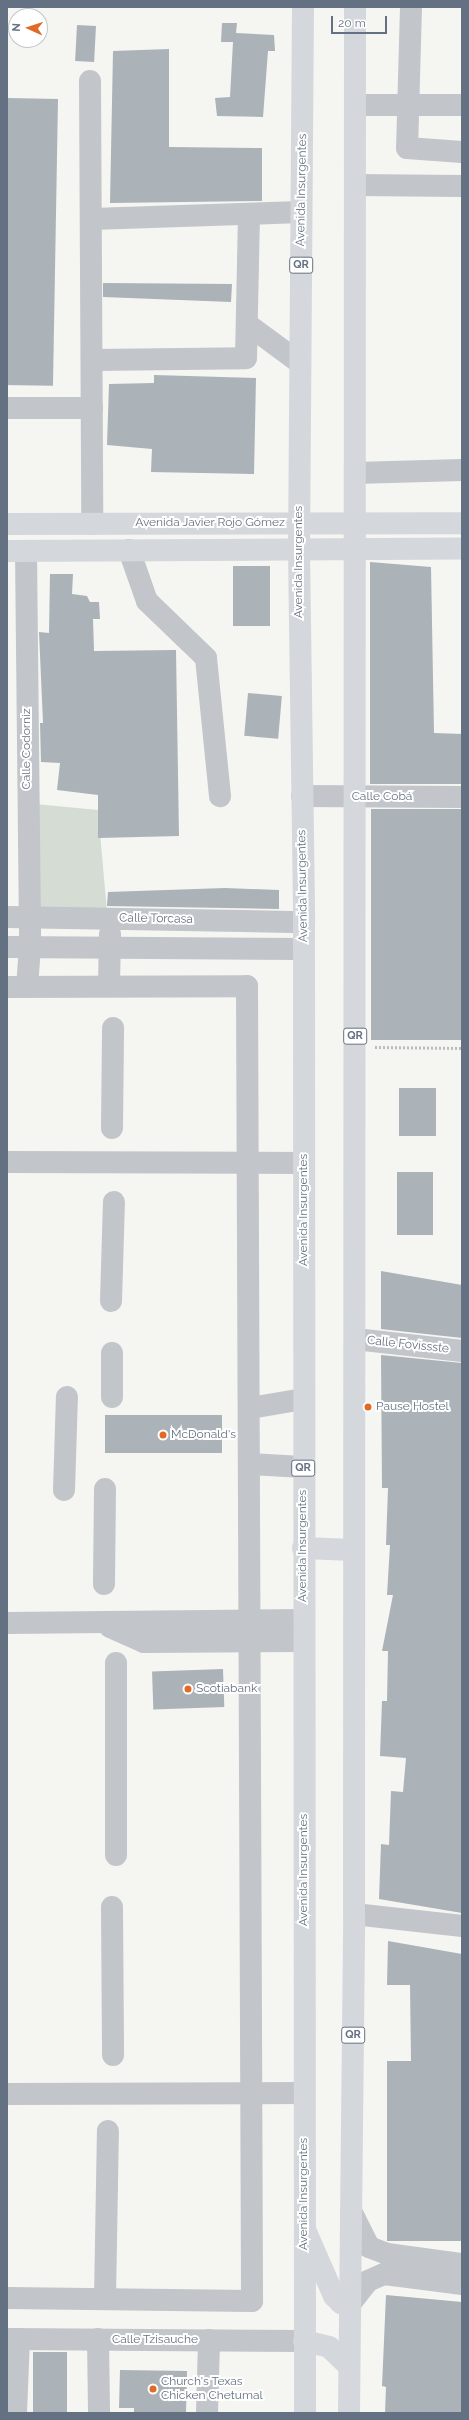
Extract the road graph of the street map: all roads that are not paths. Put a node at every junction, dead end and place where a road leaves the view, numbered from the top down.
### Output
1 (303, 7) edge
2 (355, 7) edge
3 (411, 7) edge
4 (90, 81) dead end
5 (355, 105) junction
6 (408, 105) junction
7 (462, 105) edge
8 (462, 152) edge
9 (355, 185) junction
10 (462, 186) edge
11 (301, 212) junction
12 (248, 215) junction
13 (92, 219) junction
14 (247, 324) junction
15 (93, 360) junction
16 (300, 363) junction
17 (7, 408) edge
18 (92, 408) junction
19 (462, 470) edge
20 (355, 473) junction
21 (462, 522) edge
22 (299, 523) junction
23 (355, 523) junction
24 (7, 524) edge
25 (92, 524) junction
26 (462, 549) edge
27 (129, 550) junction
28 (299, 550) junction
29 (354, 550) junction
30 (17, 551) edge
31 (220, 796) dead end
32 (302, 796) junction
33 (356, 796) junction
34 (462, 797) edge
35 (7, 917) edge
36 (28, 918) junction
37 (112, 919) junction
38 (304, 922) junction
39 (7, 947) edge
40 (30, 947) junction
41 (109, 948) junction
42 (304, 949) junction
43 (109, 986) junction
44 (17, 987) edge
45 (113, 1028) dead end
46 (112, 1128) dead end
47 (7, 1162) edge
48 (249, 1162) junction
49 (304, 1163) junction
50 (114, 1202) dead end
51 (112, 1301) dead end
52 (355, 1339) junction
53 (462, 1351) edge
54 (112, 1353) dead end
55 (112, 1397) dead end
56 (66, 1398) dead end
57 (303, 1399) junction
58 (250, 1408) junction
59 (250, 1464) junction
60 (303, 1467) junction
61 (105, 1489) dead end
62 (64, 1490) dead end
63 (303, 1548) junction
64 (354, 1550) junction
65 (104, 1584) dead end
66 (7, 1623) edge
67 (304, 1630) junction
68 (252, 1631) junction
69 (116, 1663) dead end
70 (116, 1855) dead end
71 (112, 1907) dead end
72 (354, 1914) junction
73 (462, 1926) edge
74 (113, 2055) dead end
75 (252, 2093) junction
76 (304, 2093) junction
77 (7, 2094) edge
78 (108, 2130) dead end
79 (351, 2211) junction
80 (303, 2227) junction
81 (462, 2264) edge
82 (462, 2284) edge
83 (7, 2298) edge
84 (105, 2299) junction
85 (350, 2304) junction
86 (13, 2339) edge
87 (98, 2339) junction
88 (209, 2340) junction
89 (304, 2341) junction
90 (349, 2366) junction
91 (16, 2413) edge
92 (99, 2413) edge
93 (207, 2413) edge
94 (305, 2413) edge
95 (349, 2413) edge

1 - 11 main road, Avenida Insurgentes / QR
2 - 5 main road, QR
3 - 6 street
4 - 13 street
5 - 6 street
5 - 9 main road, QR
6 - 7 street
6 - 8 street
9 - 10 street
9 - 20 main road, QR
11 - 12 street
11 - 16 main road, Avenida Insurgentes / QR
12 - 13 street
12 - 14 street
13 - 15 street
14 - 15 street
14 - 16 street
15 - 18 street
16 - 22 main road, Avenida Insurgentes / QR
17 - 18 street
18 - 25 street
19 - 20 street
20 - 23 main road, QR
21 - 23 main road, Avenida Javier Rojo Gómez
22 - 23 main road, Avenida Javier Rojo Gómez
22 - 25 main road, Avenida Javier Rojo Gómez
22 - 28 main road, Avenida Insurgentes / QR
23 - 29 main road, QR
24 - 25 main road, Avenida Javier Rojo Gómez
26 - 29 main road
27 - 28 main road
27 - 30 main road
27 - 31 street
28 - 29 main road
28 - 32 main road, Avenida Insurgentes / QR
29 - 33 main road, QR
30 - 36 street, Calle Codorniz
32 - 33 street, Calle Cobá
32 - 38 main road, Avenida Insurgentes / QR
33 - 34 street, Calle Cobá
33 - 52 main road, QR
35 - 36 street, Calle Torcasa
36 - 37 street, Calle Torcasa
36 - 40 street, Calle Codorniz
37 - 38 street, Calle Torcasa
37 - 41 street
38 - 42 main road, Avenida Insurgentes / QR
39 - 40 street
40 - 41 street
40 - 44 street, Calle Codorniz
41 - 42 street
41 - 43 street
42 - 49 main road, Avenida Insurgentes / QR
43 - 44 street
43 - 48 street
45 - 46 street
47 - 48 street
48 - 49 street
48 - 58 street
49 - 57 main road, Avenida Insurgentes / QR
50 - 51 street
52 - 53 street, Calle Fovissste
52 - 64 main road, QR
54 - 55 street
56 - 62 street
57 - 58 street
57 - 60 main road, Avenida Insurgentes / QR
58 - 59 street
59 - 60 street
59 - 68 street
60 - 63 main road, Avenida Insurgentes / QR
61 - 65 street
63 - 64 main road
63 - 67 main road, Avenida Insurgentes / QR
64 - 72 main road, QR
66 - 68 street
67 - 68 street
67 - 76 main road, Avenida Insurgentes / QR
68 - 75 street
69 - 70 street
71 - 74 street
72 - 73 street
72 - 79 main road, QR
75 - 76 street
75 - 77 street
75 - 84 street
76 - 80 main road, Avenida Insurgentes / QR
78 - 84 street
79 - 81 street
79 - 85 main road, QR
80 - 85 main road
80 - 89 main road, Avenida Insurgentes / QR
82 - 85 street
83 - 84 street
85 - 90 main road, QR
86 - 87 street, Calle Tzisauche
86 - 91 street
87 - 88 street, Calle Tzisauche
87 - 92 street
88 - 89 street, Calle Tzisauche
88 - 93 street
89 - 90 main road
89 - 94 main road, Avenida Insurgentes / QR
90 - 95 main road, QR

